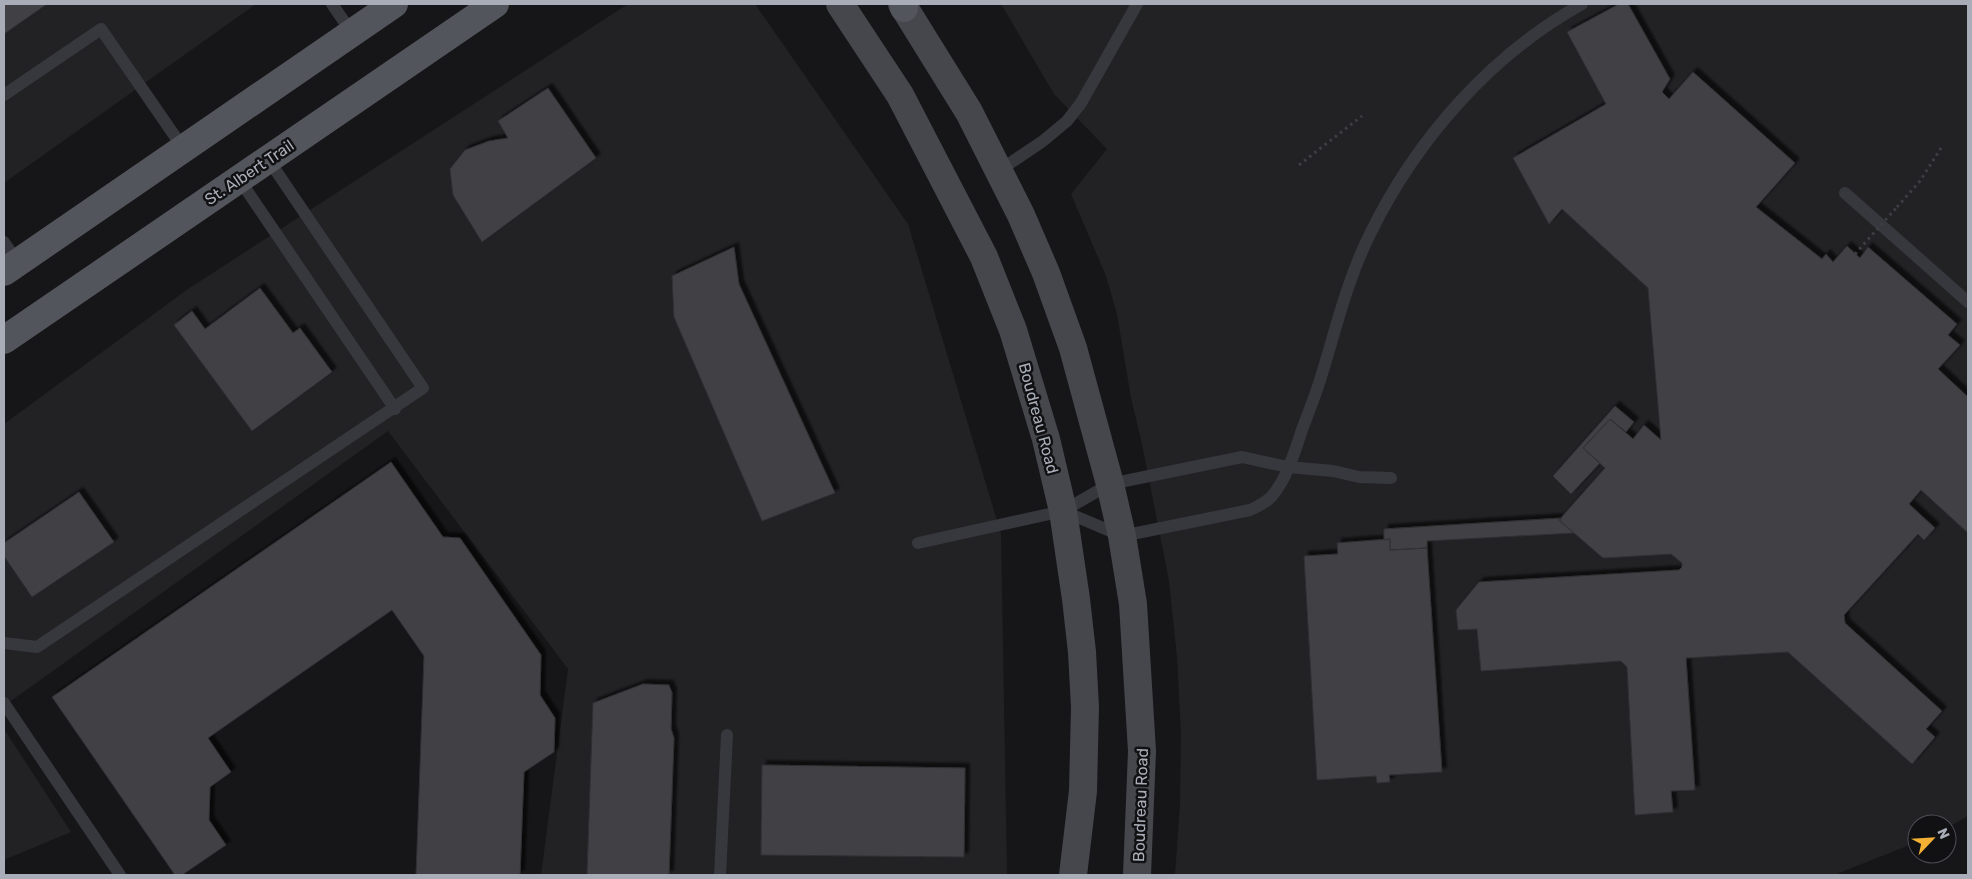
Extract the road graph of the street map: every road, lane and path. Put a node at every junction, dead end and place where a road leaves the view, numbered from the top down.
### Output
1 (332, 4) edge
2 (394, 4) edge
3 (840, 4) edge
4 (1137, 4) edge
5 (1582, 4) edge
6 (903, 5) edge
7 (495, 6) edge
8 (352, 33) junction
9 (4, 95) edge
10 (1362, 116) dead end
11 (183, 148) junction
12 (1941, 148) dead end
13 (268, 159) junction
14 (1299, 166) dead end
15 (1000, 170) junction
16 (239, 178) junction
17 (1845, 193) dead end
18 (1855, 254) dead end
19 (8, 259) edge
20 (1968, 302) edge
21 (4, 340) edge
22 (395, 409) junction
23 (1288, 467) junction
24 (1391, 478) dead end
25 (1110, 484) junction
26 (1063, 511) junction
27 (1122, 536) junction
28 (918, 543) dead end
29 (4, 643) edge
30 (4, 703) edge
31 (727, 735) dead end
32 (120, 875) edge
33 (720, 875) edge
34 (1073, 875) edge
35 (1137, 875) edge

1 - 8 lane
2 - 8 main road
3 - 26 main road, Boudreau Road
4 - 15 lane
5 - 23 lane
6 - 15 main road, Boudreau Road
7 - 13 main road, St. Albert Trail
8 - 11 main road
9 - 11 lane
10 - 14 path
11 - 19 main road
12 - 18 path, bridge
13 - 16 main road, St. Albert Trail
13 - 22 lane
15 - 25 main road, Boudreau Road
16 - 21 main road, St. Albert Trail
16 - 22 lane
17 - 20 lane
22 - 29 lane
23 - 24 lane
23 - 25 lane
23 - 27 lane
25 - 26 lane
25 - 27 main road, Boudreau Road
26 - 27 lane
26 - 28 lane
26 - 34 main road, Boudreau Road
27 - 35 main road, Boudreau Road
30 - 32 lane
31 - 33 lane

